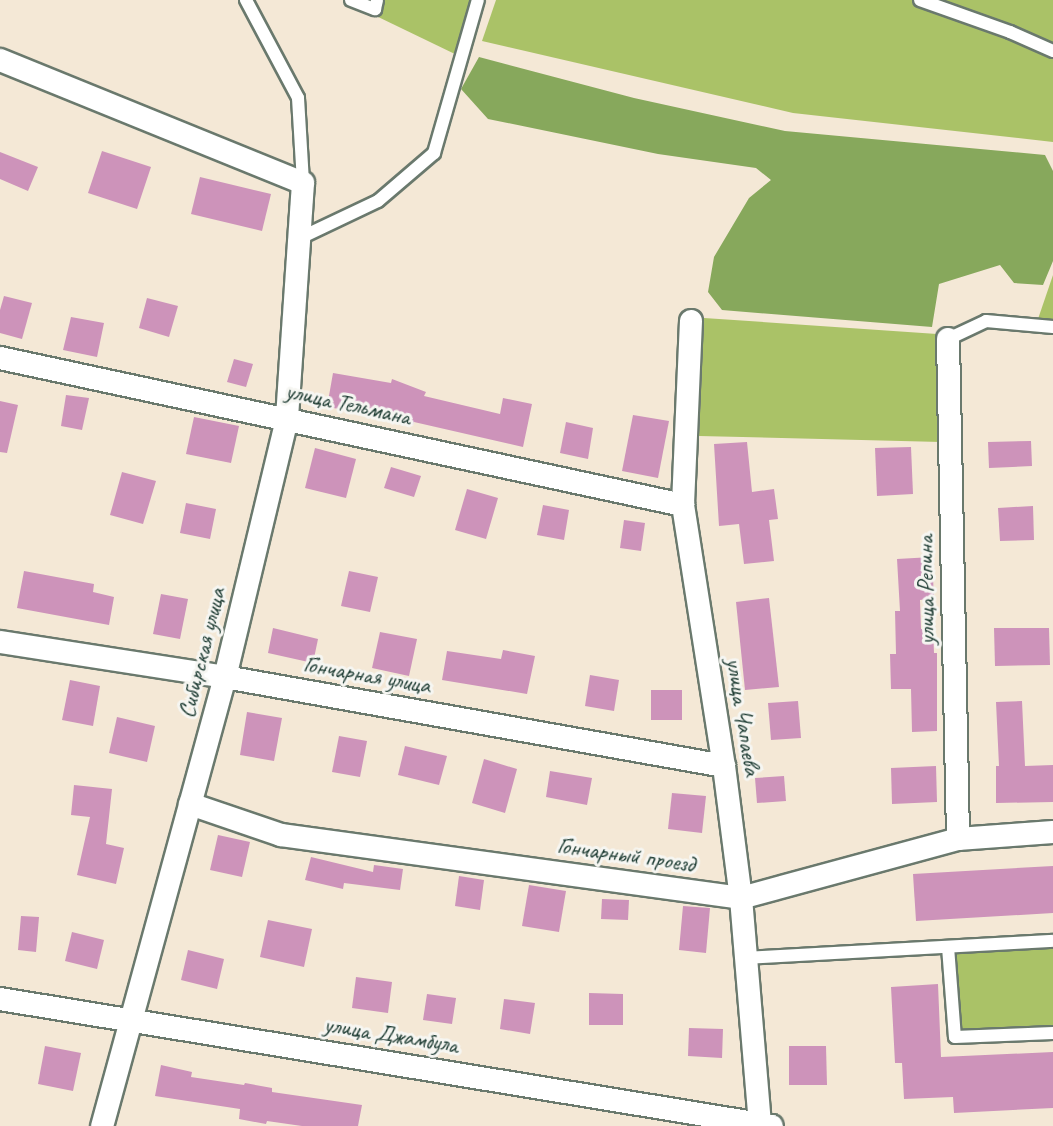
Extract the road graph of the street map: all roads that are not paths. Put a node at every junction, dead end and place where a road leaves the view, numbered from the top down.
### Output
1 (246, 0) edge
2 (351, 0) edge
3 (377, 0) edge
4 (478, 0) edge
5 (920, 0) edge
6 (1053, 51) edge
7 (0, 60) edge
8 (303, 183) junction
9 (300, 238) junction
10 (691, 321) dead end
11 (1053, 327) edge
12 (948, 339) joint
13 (0, 358) edge
14 (287, 419) junction
15 (683, 505) junction
16 (0, 642) edge
17 (225, 677) junction
18 (724, 766) junction
19 (190, 804) junction
20 (1053, 832) edge
21 (958, 839) junction
22 (741, 898) junction
23 (1053, 941) edge
24 (948, 947) junction
25 (746, 958) junction
26 (0, 999) edge
27 (131, 1020) junction
28 (1053, 1033) edge
29 (766, 1124) edge
30 (102, 1126) edge

1 - 8 lane
2 - 3 lane
4 - 9 lane
5 - 6 lane
7 - 8 street
8 - 9 street, Сибирская улица
9 - 14 street, Сибирская улица
10 - 15 street, улица Чапаева
11 - 12 lane
12 - 21 street, улица Репина
13 - 14 street, улица Тельмана
14 - 15 street, улица Тельмана
14 - 17 street, Сибирская улица
15 - 18 street, улица Чапаева
16 - 17 street, Гончарная улица
17 - 18 street, Гончарная улица
17 - 19 street, Сибирская улица
18 - 22 street, улица Чапаева
19 - 22 street, Гончарный проезд
19 - 27 street, Сибирская улица
20 - 21 street, Гончарный проезд
21 - 22 street, Гончарный проезд
22 - 25 street, улица Чапаева
23 - 24 lane
24 - 25 lane
24 - 28 lane
25 - 29 street, улица Чапаева
26 - 27 street, улица Джамбула
27 - 29 street, улица Джамбула
27 - 30 street, Сибирская улица

